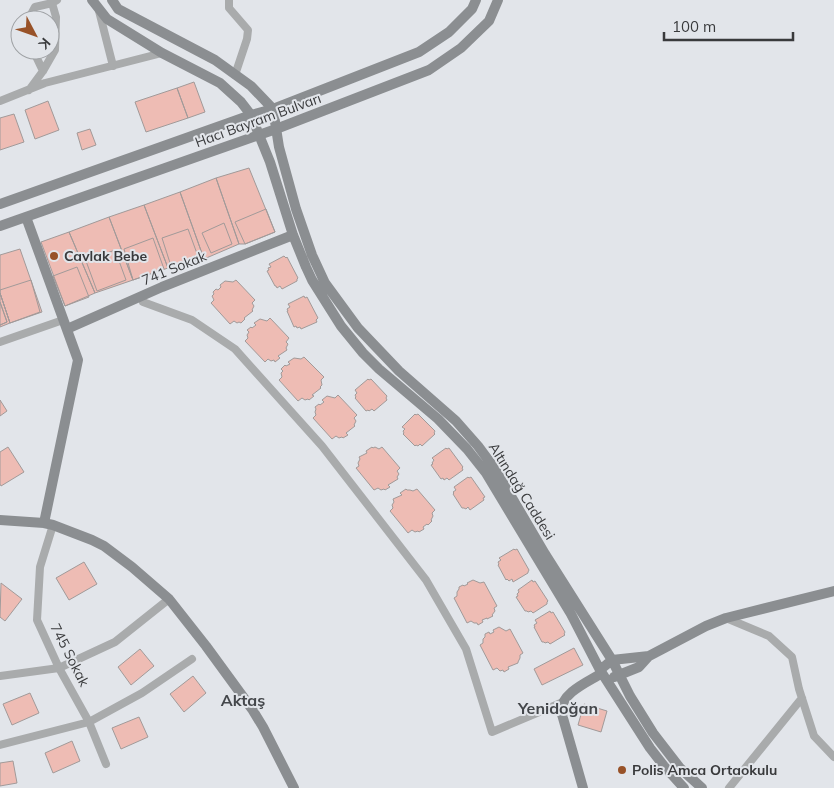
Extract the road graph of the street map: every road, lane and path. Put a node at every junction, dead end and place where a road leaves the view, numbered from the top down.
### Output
1 (92, 0) edge
2 (112, 0) edge
3 (229, 0) edge
4 (476, 0) edge
5 (498, 0) edge
6 (55, 2) edge
7 (99, 9) junction
8 (32, 10) edge
9 (162, 53) junction
10 (38, 60) edge
11 (113, 66) junction
12 (43, 71) junction
13 (235, 75) junction
14 (30, 90) junction
15 (0, 101) edge
16 (273, 109) junction
17 (251, 115) junction
18 (276, 129) junction
19 (259, 135) junction
20 (0, 204) edge
21 (26, 217) junction
22 (0, 226) edge
23 (293, 235) junction
24 (143, 302) dead end
25 (65, 325) junction
26 (0, 342) edge
27 (0, 520) edge
28 (48, 524) junction
29 (834, 591) edge
30 (169, 599) junction
31 (726, 618) junction
32 (649, 656) junction
33 (192, 659) dead end
34 (612, 660) junction
35 (59, 668) junction
36 (603, 674) junction
37 (619, 675) junction
38 (0, 676) edge
39 (802, 698) junction
40 (564, 702) junction
41 (89, 722) junction
42 (0, 744) edge
43 (834, 757) edge
44 (106, 764) dead end
45 (294, 788) edge
46 (583, 788) edge
47 (684, 788) edge
48 (702, 788) edge
49 (729, 788) edge

1 - 7 main road, Altındağ Caddesi
2 - 13 main road
3 - 13 street
4 - 16 main road, Hacı Bayram Bulvarı
5 - 18 main road, Hacı Bayram Bulvarı
6 - 8 street
6 - 12 street
7 - 9 main road, Altındağ Caddesi
7 - 11 street
9 - 11 street
9 - 17 main road, Altındağ Caddesi
10 - 12 street
11 - 14 street
12 - 14 street
13 - 16 main road
14 - 15 street
16 - 17 main road, Hacı Bayram Bulvarı
16 - 18 main road, Altındağ Caddesi
17 - 19 main road, Altındağ Caddesi
17 - 20 main road, Hacı Bayram Bulvarı
18 - 19 main road, Hacı Bayram Bulvarı
18 - 34 main road, Altındağ Caddesi
19 - 21 main road, Hacı Bayram Bulvarı
19 - 23 main road, Altındağ Caddesi
21 - 22 main road, Hacı Bayram Bulvarı
21 - 25 main road, 745 Sokak
23 - 25 main road, 741 Sokak
23 - 36 main road, Altındağ Caddesi
24 - 40 street
25 - 26 street
25 - 28 main road, 745 Sokak
27 - 28 main road
28 - 30 main road
28 - 35 street, 745 Sokak
29 - 31 main road
30 - 35 street
30 - 45 main road
31 - 32 main road
31 - 39 street
32 - 34 main road
32 - 37 main road
33 - 41 street
34 - 36 main road
34 - 37 main road, Altındağ Caddesi
35 - 38 street
35 - 41 street, 745 Sokak
36 - 37 main road
36 - 40 main road
36 - 47 main road, Altındağ Caddesi
37 - 48 main road, Altındağ Caddesi
39 - 43 street
39 - 49 street
40 - 46 main road
41 - 42 street
41 - 44 street, 745 Sokak

